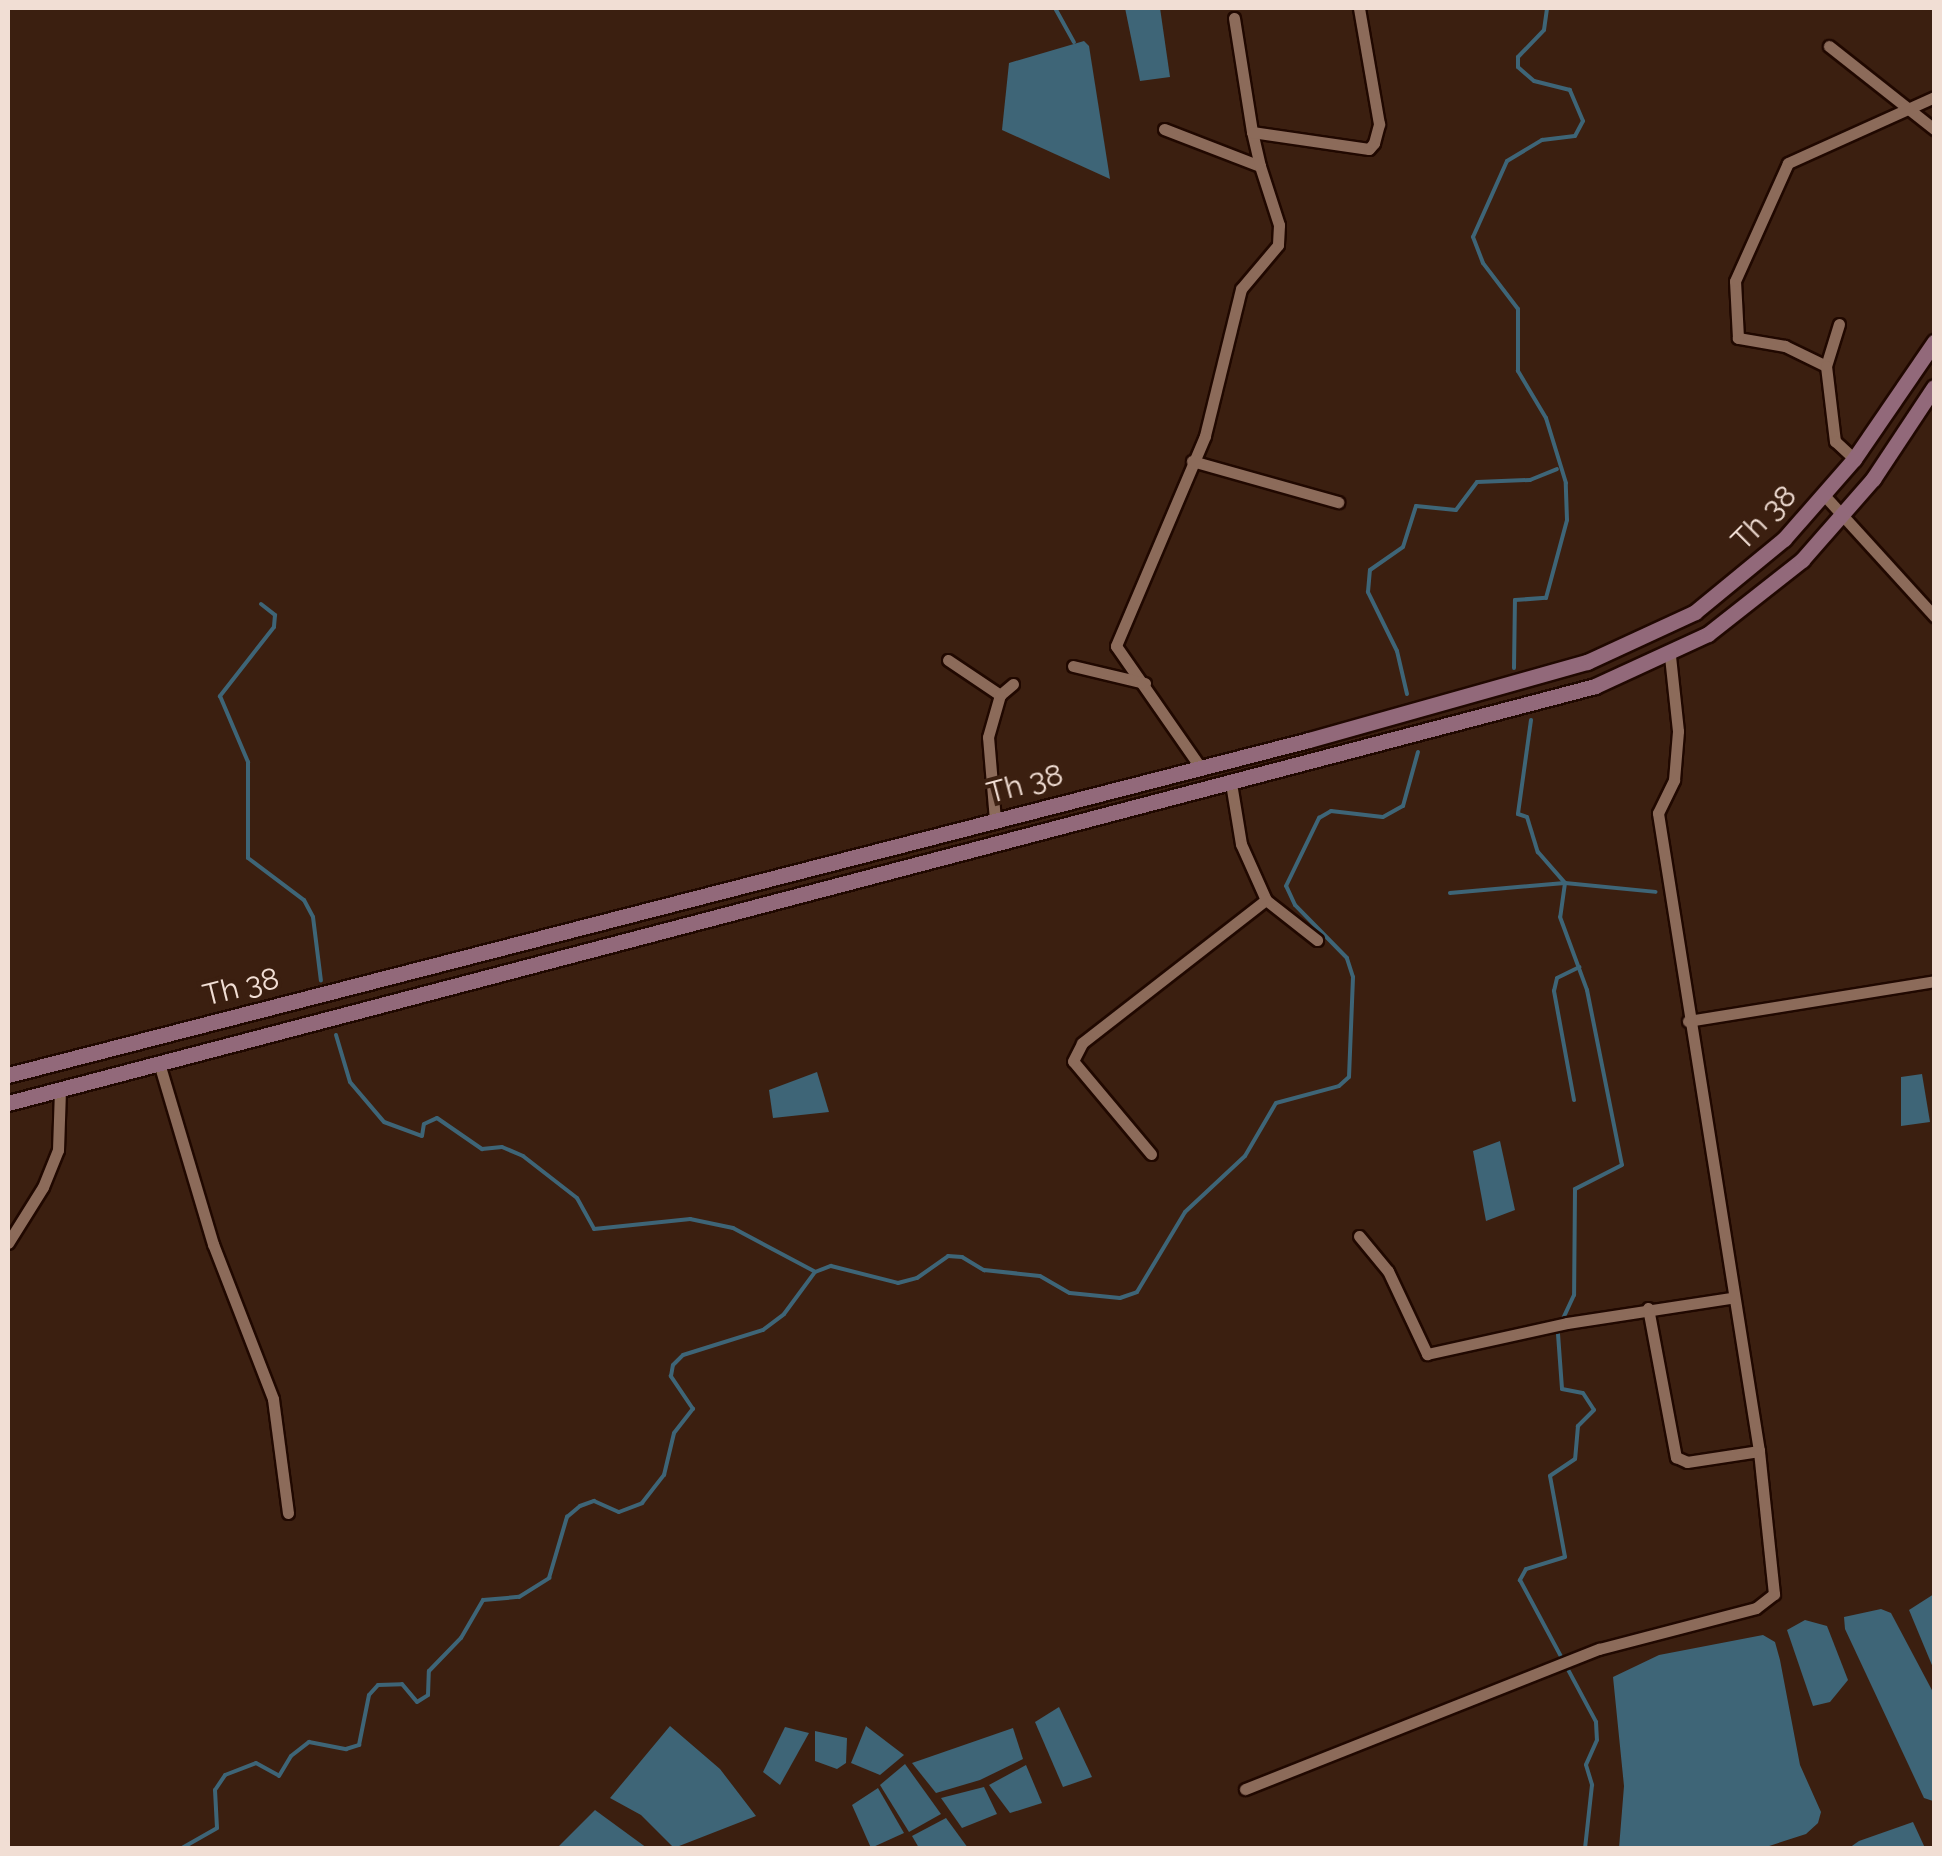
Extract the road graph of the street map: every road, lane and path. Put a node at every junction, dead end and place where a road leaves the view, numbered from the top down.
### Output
1 (1359, 8) edge
2 (1234, 18) dead end
3 (1829, 46) dead end
4 (1934, 96) edge
5 (1912, 111) junction
6 (1164, 129) dead end
7 (1934, 129) edge
8 (1252, 132) junction
9 (1260, 166) junction
10 (1840, 324) dead end
11 (1934, 342) edge
12 (1826, 366) junction
13 (1934, 387) edge
14 (1854, 459) junction
15 (1192, 461) junction
16 (1824, 495) junction
17 (1338, 502) dead end
18 (1844, 515) junction
19 (1934, 616) edge
20 (1670, 656) junction
21 (948, 660) dead end
22 (1073, 666) dead end
23 (1145, 683) junction
24 (1013, 684) dead end
25 (1000, 695) junction
26 (1309, 740) junction
27 (1312, 762) junction
28 (1200, 767) junction
29 (1230, 783) junction
30 (995, 820) junction
31 (1266, 900) junction
32 (548, 938) junction
33 (1317, 940) dead end
34 (553, 960) junction
35 (1934, 981) edge
36 (1688, 1021) junction
37 (160, 1063) junction
38 (8, 1075) edge
39 (60, 1089) junction
40 (8, 1103) edge
41 (1151, 1154) dead end
42 (1360, 1236) dead end
43 (8, 1242) edge
44 (1731, 1298) junction
45 (1648, 1308) junction
46 (1759, 1451) junction
47 (288, 1513) dead end
48 (1246, 1789) dead end

1 - 8 street
2 - 8 street
3 - 5 street
4 - 5 street
5 - 7 street
5 - 12 street
6 - 9 street
8 - 9 street
9 - 15 street
10 - 12 street
11 - 14 street, Th 38
12 - 14 street
13 - 18 street, Th 38
14 - 16 street, Th 38
15 - 17 street
15 - 23 street
16 - 18 street
16 - 26 street, Th 38
18 - 19 street
18 - 20 street, Th 38
20 - 27 street, Th 38
20 - 36 street
21 - 25 street
22 - 23 street
23 - 28 street
24 - 25 street
25 - 30 street
26 - 27 street
26 - 28 street, Th 38
27 - 29 street, Th 38
28 - 30 street, Th 38
29 - 31 street
29 - 34 street, Th 38
30 - 32 street, Th 38
31 - 33 street
31 - 41 street
32 - 34 street
32 - 38 street, Th 38
34 - 37 street, Th 38
35 - 36 street
36 - 44 street
37 - 39 street, Th 38
37 - 47 street
39 - 40 street, Th 38
39 - 43 street
42 - 45 street
44 - 45 street
44 - 46 street
45 - 46 street
46 - 48 street

